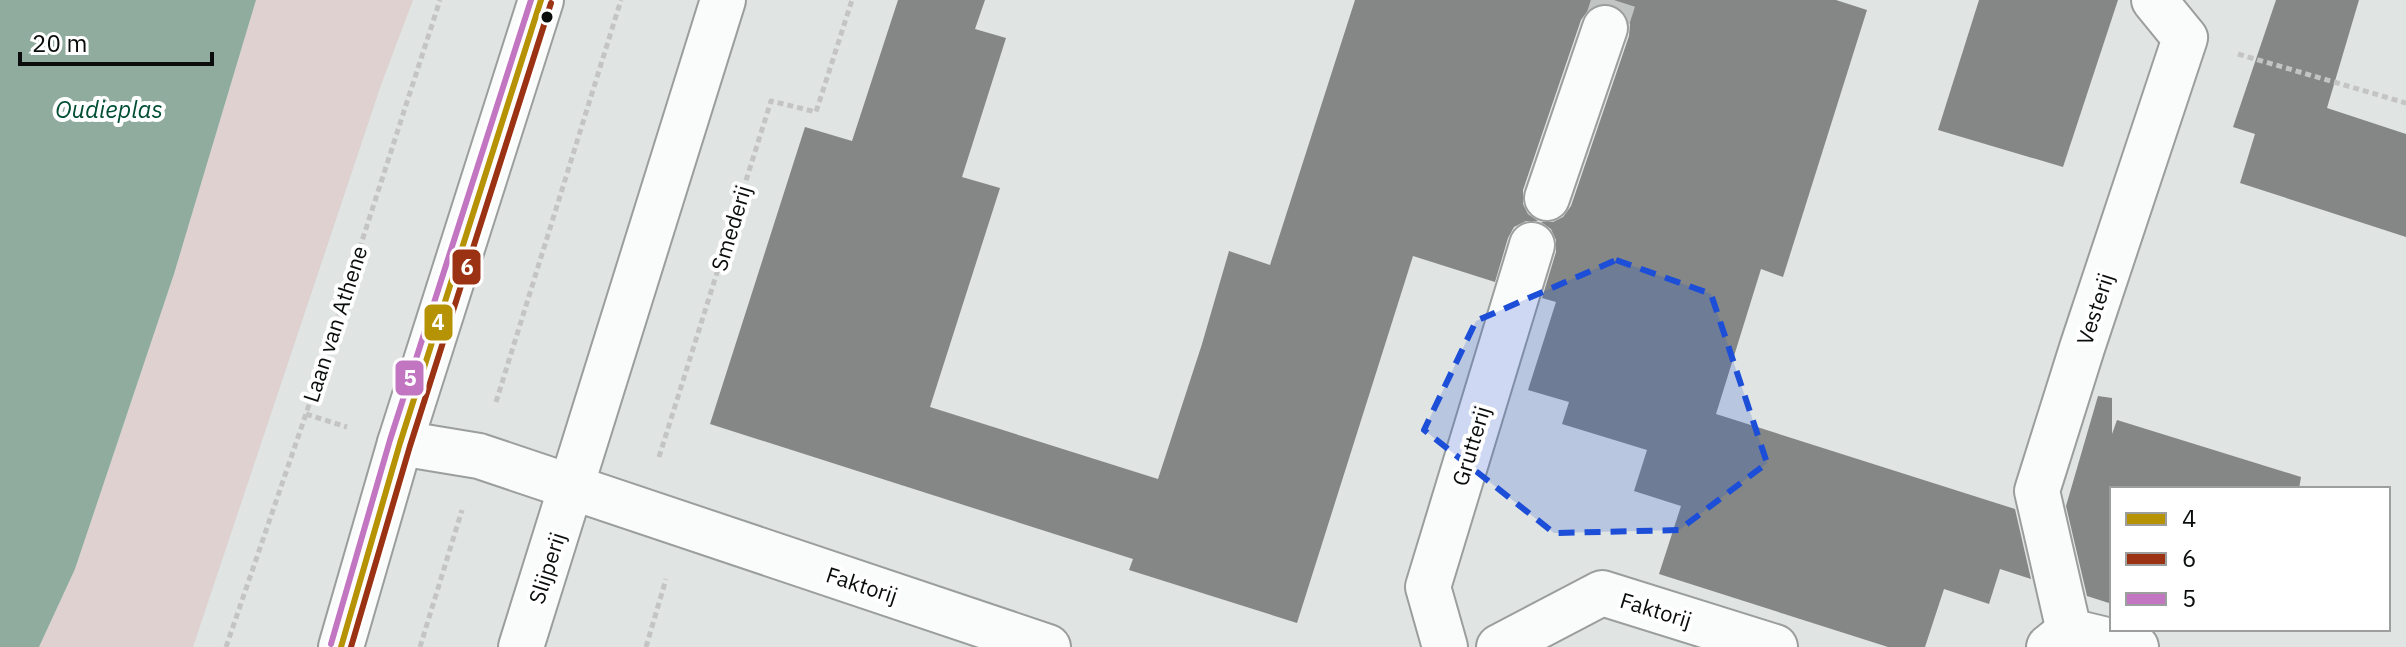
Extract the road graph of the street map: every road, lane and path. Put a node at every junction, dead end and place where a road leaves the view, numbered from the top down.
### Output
1 (440, 0) edge
2 (541, 0) edge
3 (621, 0) edge
4 (723, 0) edge
5 (852, 0) edge
6 (2154, 0) edge
7 (1605, 28) tunnel mouth
8 (2185, 38) junction
9 (2406, 103) edge
10 (1547, 198) dead end
11 (1532, 245) dead end
12 (400, 443) junction
13 (479, 456) junction
14 (572, 489) junction
15 (662, 518) junction
16 (2059, 639) edge
17 (226, 647) edge
18 (341, 647) edge
19 (420, 647) edge
20 (521, 647) edge
21 (646, 647) edge
22 (1048, 647) edge
23 (1445, 647) edge
24 (1499, 647) edge
25 (1775, 647) edge
26 (2136, 647) edge

1 - 17 path, Laan van Athene
2 - 12 street
3 - 13 path
4 - 14 street
5 - 15 path, Smederij
6 - 8 street
7 - 10 street
8 - 9 path
8 - 16 street, Vesterij
11 - 23 street, Grutterij
12 - 13 street, Faktorij
12 - 18 street
13 - 14 street, Faktorij
13 - 19 path
14 - 15 street, Faktorij
14 - 20 street, Slijperij
15 - 21 path
15 - 22 street, Faktorij
16 - 26 street
24 - 25 street, Faktorij

